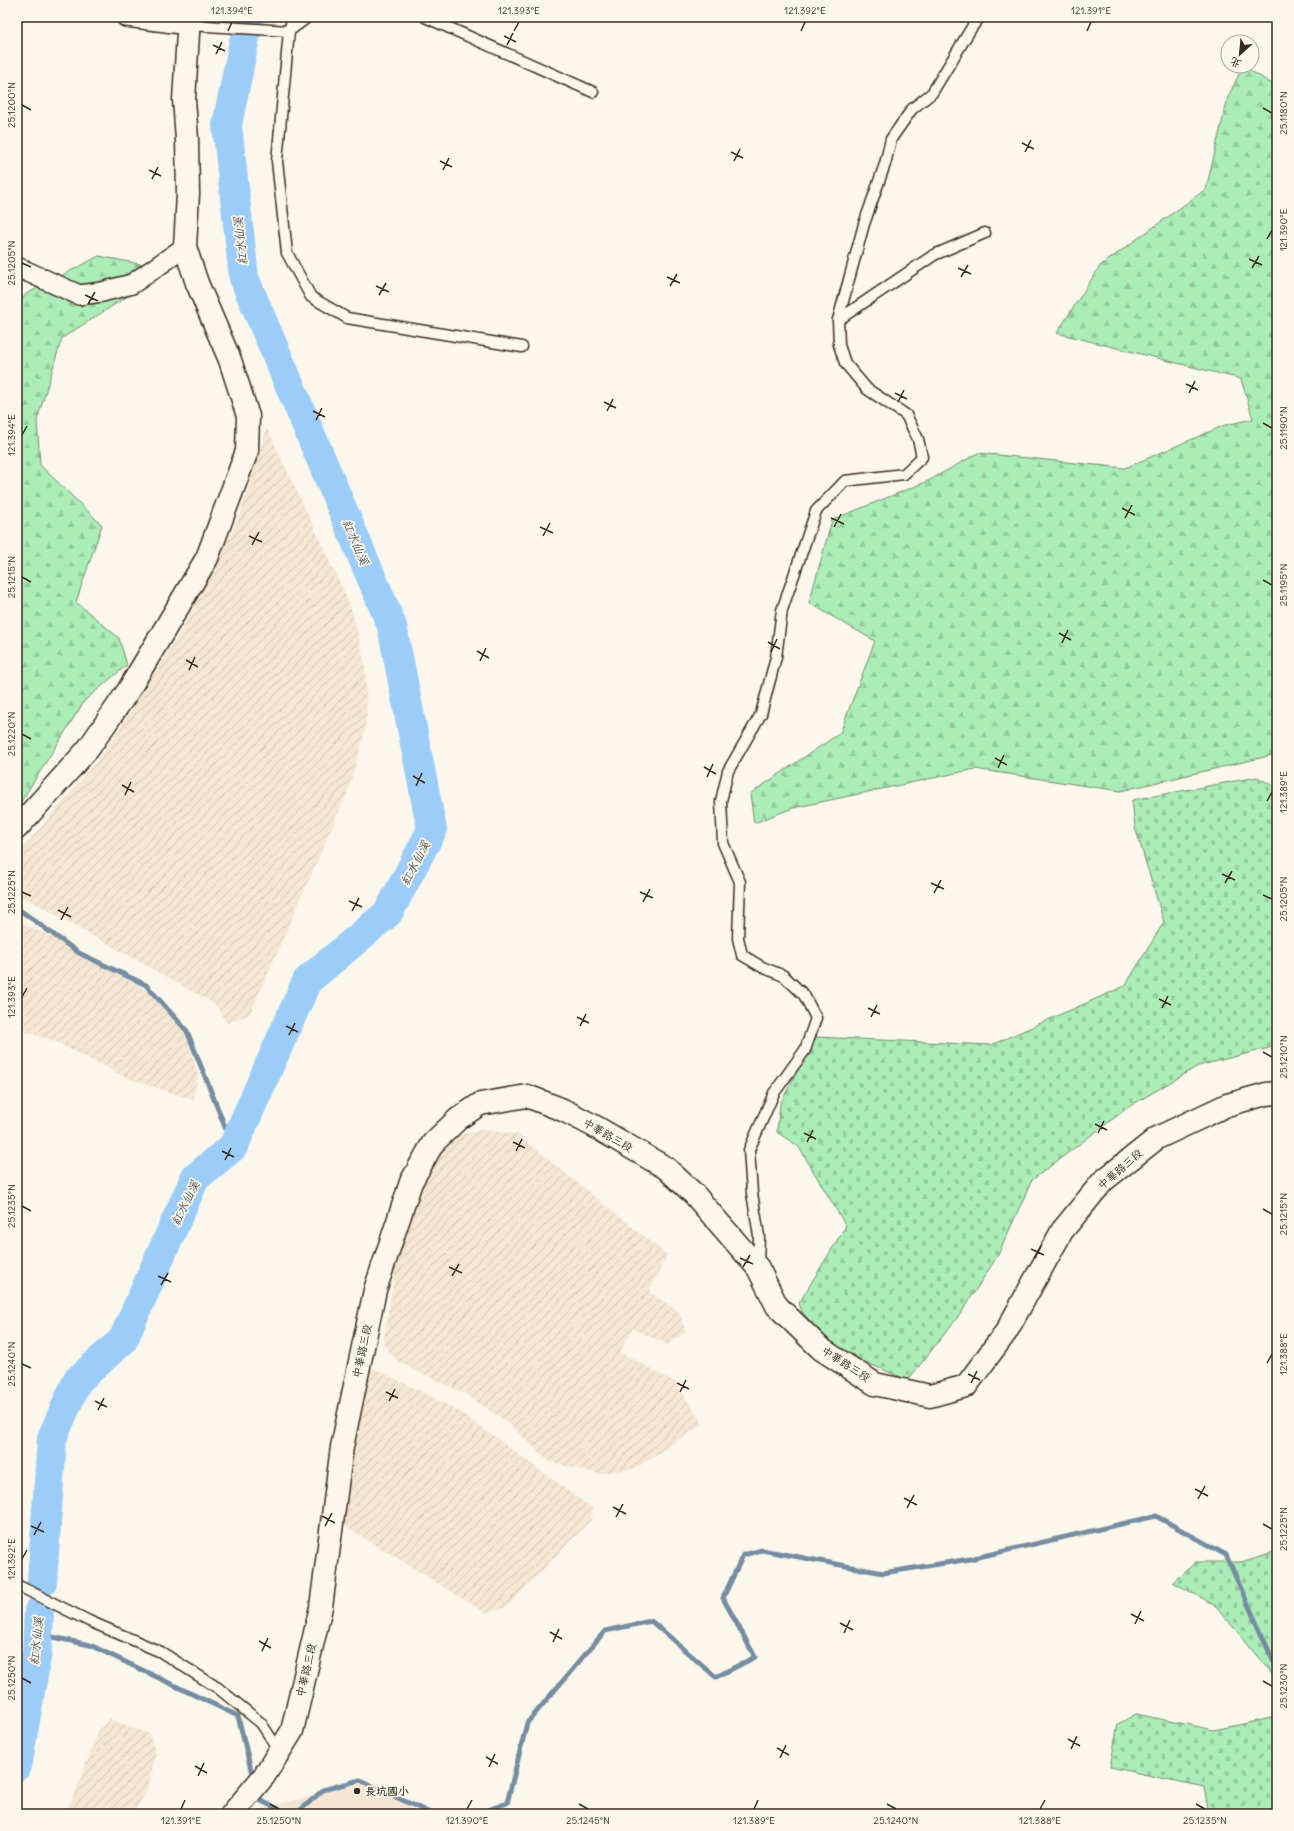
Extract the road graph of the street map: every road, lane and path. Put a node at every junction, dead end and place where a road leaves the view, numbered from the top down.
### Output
1 (126, 17) edge
2 (293, 17) edge
3 (308, 17) edge
4 (426, 17) edge
5 (980, 17) edge
6 (189, 21) edge
7 (289, 31) junction
8 (593, 92) dead end
9 (985, 233) dead end
10 (186, 247) junction
11 (17, 266) edge
12 (838, 320) junction
13 (522, 348) dead end
14 (17, 828) edge
15 (1277, 1093) edge
16 (758, 1268) junction
17 (17, 1585) edge
18 (280, 1752) junction
19 (232, 1814) edge

1 - 6 street
2 - 7 lane
3 - 7 lane
4 - 8 lane
5 - 12 lane
6 - 7 lane
6 - 10 main road
7 - 13 lane
9 - 12 lane
10 - 11 street
10 - 14 main road
12 - 16 lane
15 - 16 main road, 中華路三段
16 - 18 main road, 中華路三段
17 - 18 lane
18 - 19 main road, 中華路三段

